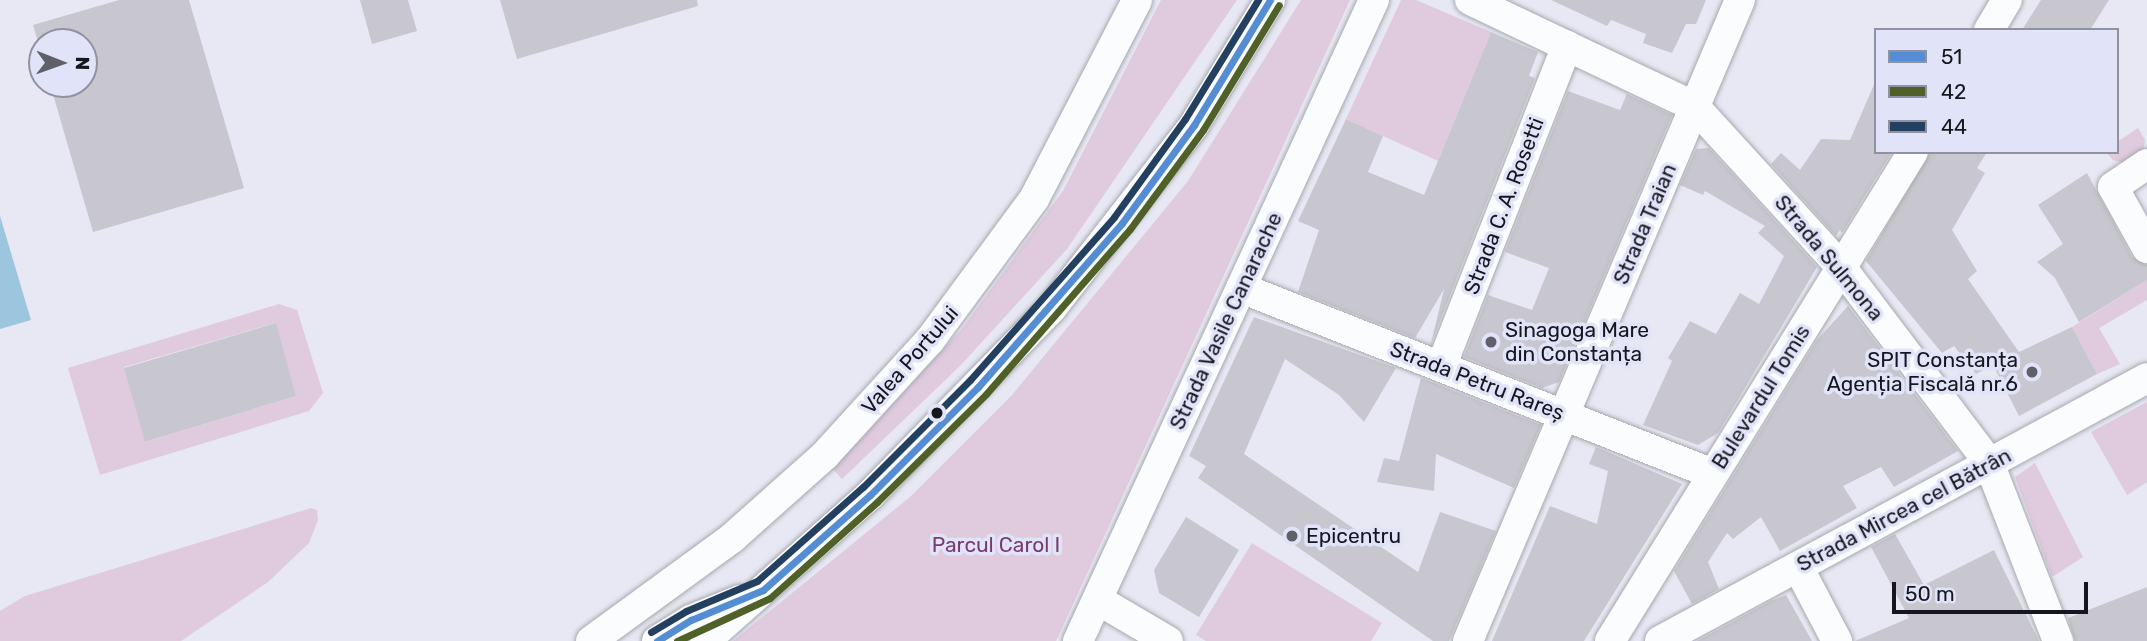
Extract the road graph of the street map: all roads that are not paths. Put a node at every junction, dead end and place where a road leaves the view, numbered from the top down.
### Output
1 (1137, 0) edge
2 (1270, 0) edge
3 (1374, 0) edge
4 (1470, 0) edge
5 (1740, 0) edge
6 (2007, 0) edge
7 (1990, 28) edge
8 (1567, 46) junction
9 (1695, 107) junction
10 (1912, 154) edge
11 (2147, 164) edge
12 (2147, 248) edge
13 (1841, 267) junction
14 (1241, 288) junction
15 (1441, 367) junction
16 (2147, 378) edge
17 (1563, 415) junction
18 (1989, 463) junction
19 (1713, 474) junction
20 (1798, 567) junction
21 (763, 590) junction
22 (1098, 600) junction
23 (591, 641) edge
24 (657, 641) edge
25 (705, 641) edge
26 (1079, 641) edge
27 (1168, 641) edge
28 (1468, 641) edge
29 (1610, 641) edge
30 (1660, 641) edge
31 (1837, 641) edge
32 (2058, 641) edge

1 - 23 street, Valea Portului
2 - 21 street
3 - 14 street, Strada Vasile Canarache
4 - 8 street, Strada Sulmona
5 - 9 street, Strada Traian
6 - 7 street
8 - 9 street, Strada Sulmona
8 - 15 street, Strada C. A. Rosetti
9 - 13 street, Strada Sulmona
9 - 17 street, Strada Traian
10 - 13 street, Bulevardul Tomis
11 - 12 street
13 - 18 street, Strada Sulmona
13 - 19 street, Bulevardul Tomis
14 - 15 street, Strada Petru Rareș
14 - 22 street, Strada Vasile Canarache
15 - 17 street, Strada Petru Rareș
16 - 18 street, Strada Mircea cel Bătrân
17 - 19 street, Strada Petru Rareș
17 - 28 street, Strada Traian
18 - 20 street, Strada Mircea cel Bătrân
18 - 32 street, Strada Sulmona
19 - 29 street, Bulevardul Tomis
20 - 30 street, Strada Mircea cel Bătrân
20 - 31 street
21 - 24 street
21 - 25 street
22 - 26 street, Strada Vasile Canarache
22 - 27 street

